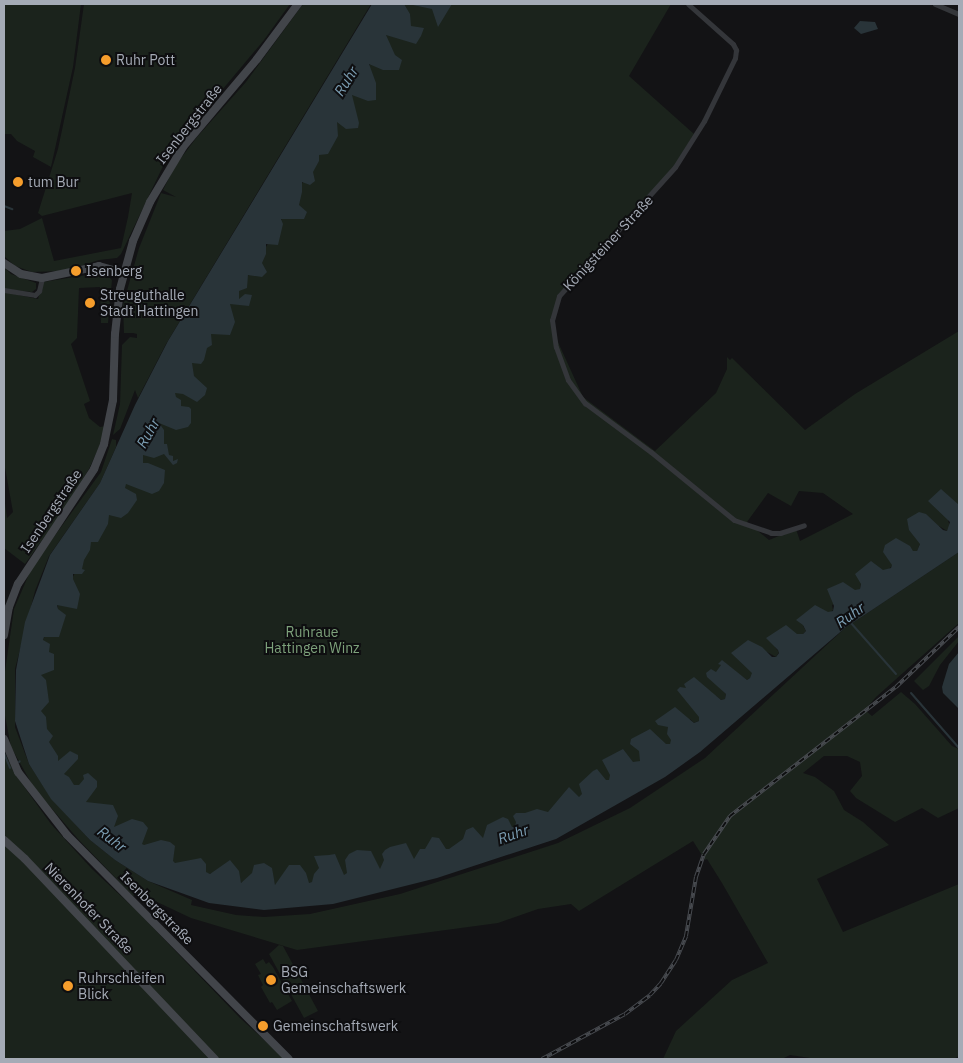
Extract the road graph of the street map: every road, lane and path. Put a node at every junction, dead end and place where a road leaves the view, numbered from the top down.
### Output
1 (298, 4) edge
2 (688, 4) edge
3 (935, 4) edge
4 (959, 14) edge
5 (4, 263) edge
6 (123, 272) junction
7 (42, 278) junction
8 (4, 290) edge
9 (804, 525) dead end
10 (4, 635) edge
11 (4, 739) edge
12 (4, 840) edge
13 (215, 1059) edge
14 (289, 1059) edge

1 - 6 main road, Isenbergstraße
2 - 9 street, Königsteiner Straße
3 - 4 street
5 - 7 main road
6 - 7 main road
6 - 10 main road, Isenbergstraße
7 - 8 street
11 - 14 main road, Isenbergstraße
12 - 13 main road, Nierenhofer Straße

